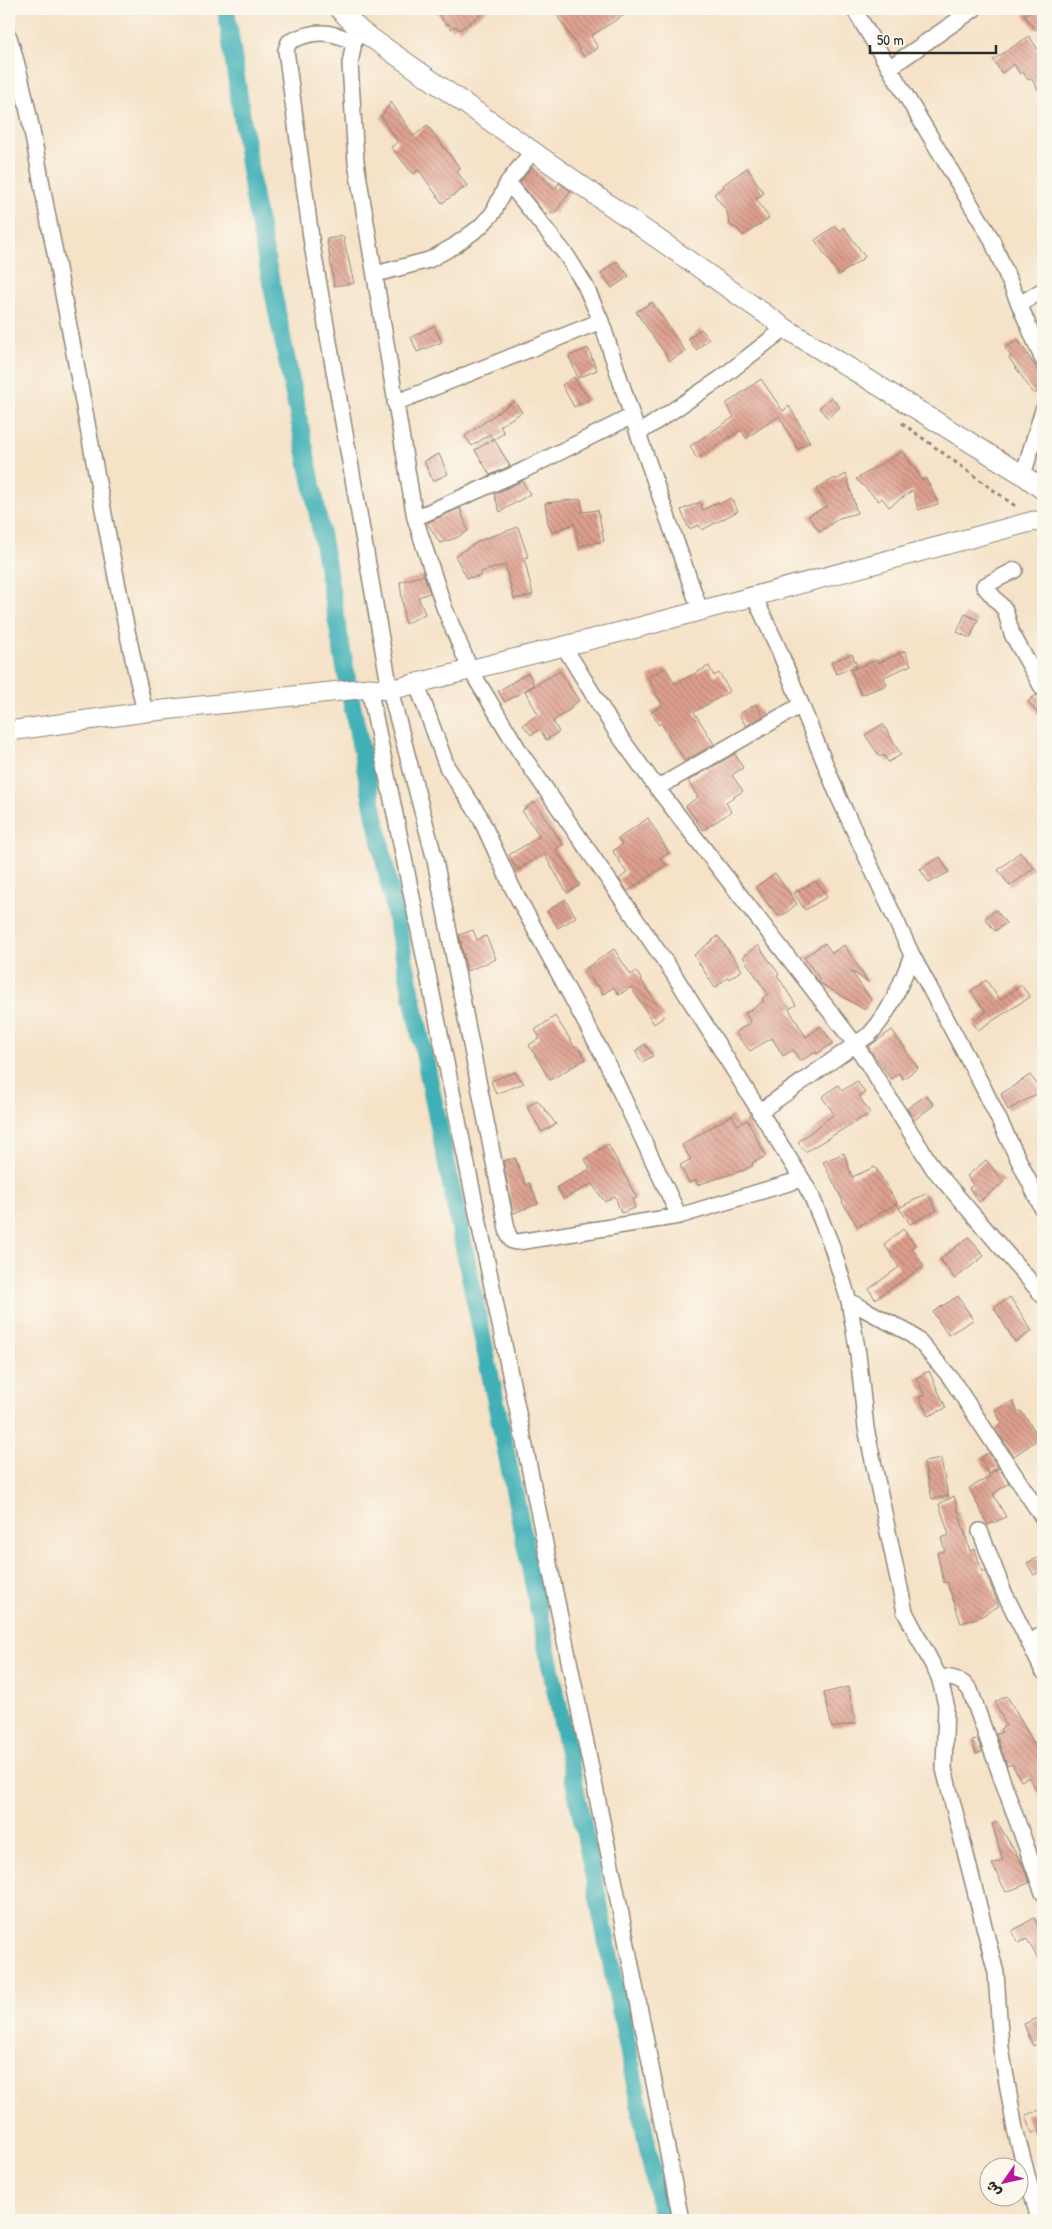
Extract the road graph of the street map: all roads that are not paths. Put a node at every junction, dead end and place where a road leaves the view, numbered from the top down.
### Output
1 (339, 9) edge
2 (854, 9) edge
3 (974, 9) edge
4 (357, 36) junction
5 (9, 37) edge
6 (890, 68) junction
7 (532, 152) junction
8 (508, 182) junction
9 (376, 274) junction
10 (1043, 290) edge
11 (1020, 304) junction
12 (601, 322) junction
13 (785, 328) junction
14 (1043, 360) edge
15 (395, 403) junction
16 (1043, 410) edge
17 (632, 416) junction
18 (639, 433) junction
19 (1023, 475) junction
20 (1043, 490) edge
21 (415, 518) junction
22 (1043, 523) edge
23 (1015, 570) dead end
24 (754, 596) junction
25 (700, 610) junction
26 (563, 645) junction
27 (470, 669) junction
28 (416, 682) junction
29 (369, 688) junction
30 (1043, 689) edge
31 (390, 690) junction
32 (801, 705) junction
33 (145, 712) junction
34 (9, 731) edge
35 (656, 788) junction
36 (912, 955) junction
37 (856, 1046) junction
38 (758, 1112) junction
39 (802, 1179) junction
40 (1043, 1210) edge
41 (679, 1216) junction
42 (1043, 1296) edge
43 (848, 1301) junction
44 (1043, 1518) edge
45 (980, 1531) dead end
46 (1043, 1634) edge
47 (1029, 1643) junction
48 (1043, 1671) edge
49 (939, 1677) junction
50 (1043, 1893) edge
51 (681, 2220) edge
52 (1039, 2220) edge

1 - 4 street
2 - 6 street
3 - 6 street
4 - 7 street
4 - 9 street
4 - 31 street
5 - 33 street
6 - 11 street
7 - 8 street
7 - 13 street
8 - 9 street
8 - 12 street
9 - 15 street
10 - 11 street
11 - 14 street
12 - 15 street
12 - 17 street
13 - 18 street
13 - 19 street
15 - 21 street
16 - 19 street
17 - 18 street
17 - 21 street
18 - 25 street
19 - 20 street
21 - 27 street
22 - 24 street
23 - 30 street
24 - 25 street
24 - 32 street
25 - 26 street
26 - 27 street
26 - 35 street
27 - 28 street
27 - 38 street
28 - 31 street
28 - 41 street
29 - 31 street
29 - 33 street
29 - 51 street
31 - 41 street
32 - 35 street
32 - 36 street
33 - 34 street
35 - 37 street
36 - 37 street
36 - 40 street
37 - 38 street
37 - 42 street
38 - 39 street
39 - 41 street
39 - 43 street
43 - 44 street
43 - 49 street
45 - 47 street
46 - 47 street
47 - 48 street
49 - 50 street
49 - 52 street

